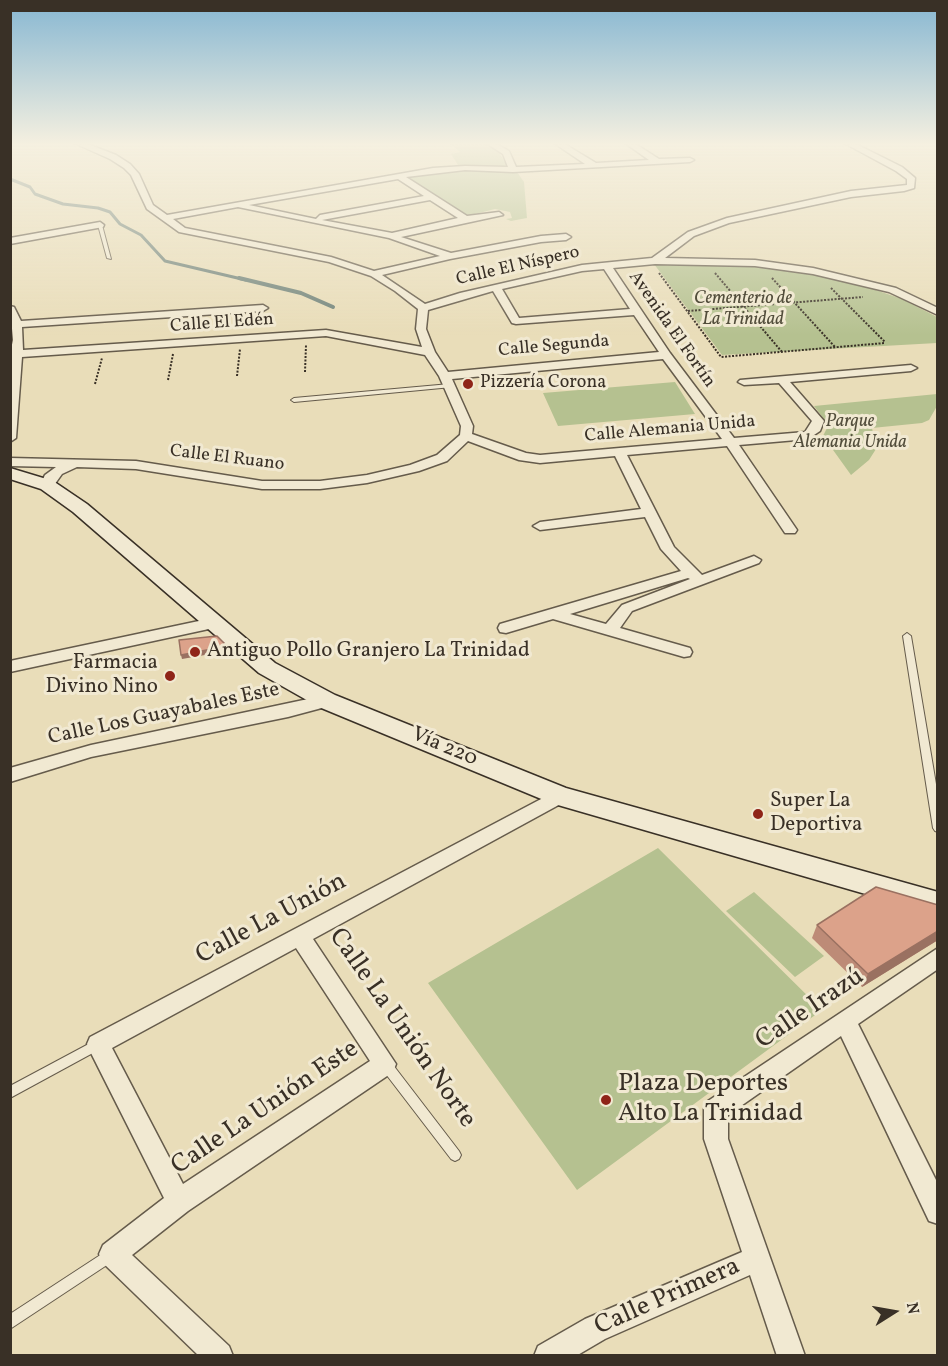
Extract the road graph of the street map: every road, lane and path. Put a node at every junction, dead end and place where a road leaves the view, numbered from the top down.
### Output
1 (150, 207) edge
2 (229, 207) edge
3 (245, 207) edge
4 (380, 207) edge
5 (446, 207) edge
6 (792, 207) edge
7 (499, 214) dead end
8 (164, 218) junction
9 (465, 219) junction
10 (313, 220) junction
11 (99, 225) joint
12 (391, 236) junction
13 (566, 237) dead end
14 (10, 241) edge
15 (450, 256) junction
16 (109, 258) dead end
17 (653, 261) junction
18 (606, 265) junction
19 (709, 266) dead end
20 (813, 271) junction
21 (374, 274) junction
22 (771, 277) dead end
23 (496, 288) junction
24 (863, 297) dead end
25 (841, 298) junction
26 (794, 302) junction
27 (743, 306) junction
28 (263, 308) dead end
29 (423, 308) junction
30 (10, 309) edge
31 (687, 311) junction
32 (637, 312) junction
33 (938, 312) edge
34 (17, 324) junction
35 (307, 335) junction
36 (241, 339) junction
37 (175, 344) junction
38 (835, 347) junction
39 (105, 349) junction
40 (429, 352) junction
41 (782, 352) junction
42 (16, 354) junction
43 (666, 355) junction
44 (911, 368) dead end
45 (304, 372) dead end
46 (237, 376) dead end
47 (782, 379) junction
48 (168, 380) dead end
49 (447, 381) junction
50 (744, 382) dead end
51 (95, 384) dead end
52 (294, 400) dead end
53 (466, 436) junction
54 (10, 438) edge
55 (731, 443) junction
56 (620, 454) junction
57 (10, 462) edge
58 (81, 463) junction
59 (10, 473) edge
60 (47, 485) junction
61 (650, 512) junction
62 (540, 526) dead end
63 (790, 530) dead end
64 (753, 560) dead end
65 (696, 577) junction
66 (553, 614) junction
67 (213, 623) junction
68 (506, 628) dead end
69 (610, 630) junction
70 (907, 636) dead end
71 (684, 652) dead end
72 (10, 667) edge
73 (327, 701) junction
74 (10, 775) edge
75 (560, 796) junction
76 (938, 828) edge
77 (938, 904) edge
78 (300, 936) junction
79 (938, 957) edge
80 (845, 1022) junction
81 (98, 1044) junction
82 (385, 1064) junction
83 (10, 1093) edge
84 (455, 1155) dead end
85 (179, 1202) junction
86 (938, 1212) edge
87 (112, 1254) junction
88 (757, 1259) junction
89 (10, 1322) edge
90 (219, 1356) edge
91 (548, 1356) edge
92 (791, 1356) edge

1 - 8 street
2 - 8 street
3 - 10 street
4 - 10 street
5 - 9 street
6 - 17 street
7 - 9 street
8 - 21 street
9 - 12 street
10 - 12 street
11 - 14 street
11 - 16 lane
12 - 15 street
13 - 15 street
15 - 21 street
17 - 18 street, Calle El Níspero
17 - 20 street, Calle El Níspero
17 - 31 path
18 - 23 street, Calle El Níspero
18 - 32 street, Avenida El Fortín
19 - 27 path
20 - 25 path
20 - 33 street, Calle El Níspero
21 - 29 street
22 - 26 path
23 - 29 street, Calle El Níspero
23 - 32 street
24 - 25 path
25 - 26 path
25 - 38 path
26 - 27 path
26 - 38 path
27 - 31 path
27 - 41 path
28 - 34 street
29 - 40 street
30 - 34 street
31 - 41 path
32 - 43 street, Avenida El Fortín
34 - 42 street
35 - 36 street, Calle El Edén
35 - 40 street, Calle El Edén
35 - 45 path
36 - 37 street, Calle El Edén
36 - 46 path
37 - 39 street, Calle El Edén
37 - 48 path
38 - 41 path
39 - 42 street, Calle El Edén
39 - 51 path
40 - 49 street
42 - 54 street
43 - 49 street, Calle Segunda
43 - 55 street, Avenida El Fortín
44 - 47 street
47 - 50 street
47 - 55 street, Calle Alemania Unida
49 - 52 lane
49 - 53 street
53 - 56 street, Calle Alemania Unida
53 - 58 street, Calle El Ruano
55 - 56 street, Calle Alemania Unida
55 - 63 street, Avenida El Fortín
56 - 61 street
57 - 58 street, Calle El Ruano
58 - 60 street, Calle El Ruano
59 - 60 main road, Vía 220
60 - 67 main road, Vía 220
61 - 62 street
61 - 65 street
64 - 65 street
65 - 66 street
65 - 69 street
66 - 68 street
66 - 69 street
67 - 72 street
67 - 73 main road, Vía 220
69 - 71 street
70 - 76 lane
73 - 74 street, Calle Los Guayabales Este
73 - 75 main road, Vía 220
75 - 77 main road, Vía 220
75 - 78 street, Calle La Unión
78 - 81 street, Calle La Unión
78 - 82 street, Calle La Unión Norte
79 - 80 street, Calle Irazú
80 - 86 street
80 - 88 street, Calle Irazú
81 - 83 lane, Calle La Unión
81 - 85 street
82 - 84 lane, Calle La Unión Norte
82 - 85 street, Calle La Unión Este
85 - 87 street, Calle La Unión Este
87 - 89 lane
87 - 90 street
88 - 91 street, Calle Primera
88 - 92 street

